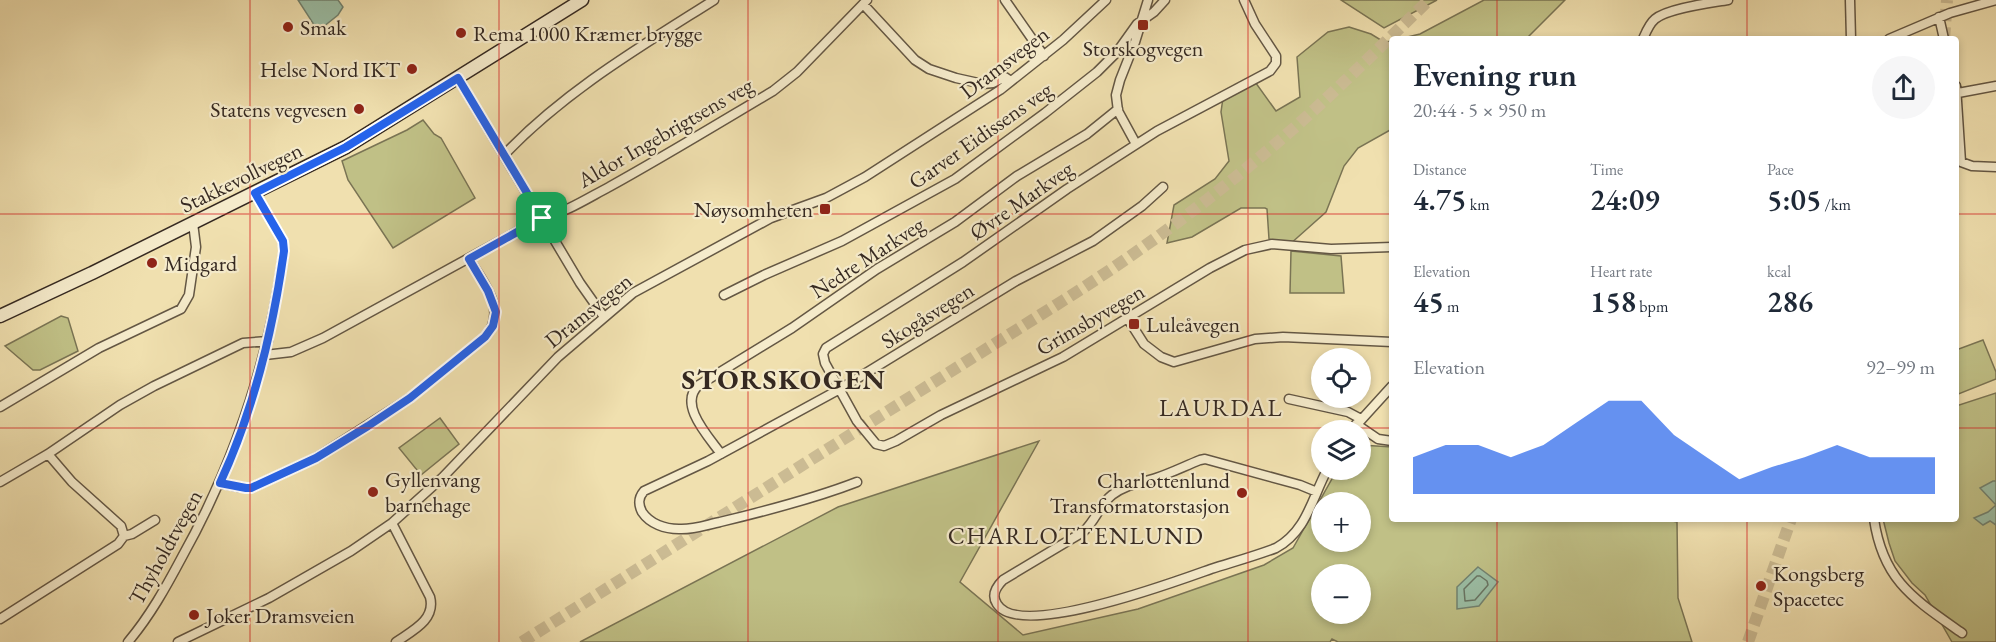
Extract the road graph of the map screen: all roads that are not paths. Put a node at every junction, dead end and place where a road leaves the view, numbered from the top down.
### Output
1 (582, 0) edge
2 (714, 0) edge
3 (1005, 0) edge
4 (1106, 0) edge
5 (1148, 0) edge
6 (1165, 0) edge
7 (1244, 0) edge
8 (1728, 0) edge
9 (1850, 0) edge
10 (1996, 0) edge
11 (865, 2) edge
12 (1939, 17) junction
13 (1142, 21) junction
14 (1644, 36) edge
15 (1851, 36) edge
16 (1896, 36) edge
17 (1943, 36) edge
18 (1044, 56) junction
19 (458, 78) junction
20 (1011, 81) junction
21 (1996, 86) edge
22 (1959, 89) edge
23 (1118, 109) junction
24 (1137, 144) junction
25 (504, 155) junction
26 (1959, 157) edge
27 (1996, 167) edge
28 (1163, 187) dead end
29 (255, 193) junction
30 (542, 218) junction
31 (193, 224) junction
32 (1389, 247) edge
33 (469, 259) junction
34 (724, 295) dead end
35 (0, 316) edge
36 (604, 317) junction
37 (1128, 319) junction
38 (268, 341) junction
39 (1389, 342) edge
40 (265, 355) junction
41 (840, 389) junction
42 (1389, 390) edge
43 (1289, 399) dead end
44 (0, 407) edge
45 (1353, 420) edge
46 (1361, 420) edge
47 (1371, 436) edge
48 (1389, 441) edge
49 (48, 454) junction
50 (721, 454) junction
51 (1322, 480) edge
52 (0, 482) edge
53 (857, 482) dead end
54 (220, 483) junction
55 (1317, 492) junction
56 (155, 520) dead end
57 (1875, 522) edge
58 (392, 523) junction
59 (124, 536) junction
60 (0, 620) edge
61 (1962, 633) dead end
62 (128, 642) edge
63 (178, 642) edge
64 (396, 642) edge

1 - 19 street, Stakkevollvegen
2 - 25 street
3 - 18 street
4 - 18 street, Dramsvegen
5 - 13 street
6 - 13 street, Garver Eidissens veg
7 - 24 street, Øvre Markveg
8 - 14 street
9 - 15 street
10 - 12 street
11 - 20 street
11 - 30 street, Aldor Ingebrigtsens veg
12 - 16 street
12 - 17 street
13 - 23 street
13 - 34 street, Garver Eidissens veg
18 - 20 street, Dramsvegen
19 - 25 street
19 - 29 street, Stakkevollvegen
20 - 36 street, Dramsvegen
21 - 22 street
23 - 24 street
23 - 50 street, Nedre Markveg
24 - 41 street, Øvre Markveg
25 - 30 street
26 - 27 street
28 - 41 street, Skogåsvegen
29 - 31 street, Stakkevollvegen
29 - 38 street, Thyholdtvegen
30 - 33 street, Aldor Ingebrigtsens veg
30 - 36 street
31 - 35 street, Stakkevollvegen
31 - 44 street
32 - 37 street, Grimsbyvegen
33 - 40 street, Aldor Ingebrigtsens veg
33 - 54 street
36 - 58 street, Dramsvegen
37 - 39 street
37 - 41 street, Grimsbyvegen
38 - 40 street, Thyholdtvegen
38 - 49 street
40 - 54 street, Thyholdtvegen
41 - 50 street, Skogåsvegen
42 - 46 street
43 - 45 street
47 - 48 street
49 - 52 street
49 - 59 street
50 - 53 street, Skogåsvegen
51 - 55 street
54 - 62 street, Thyholdtvegen
55 - 55 street
56 - 59 street
57 - 61 street
58 - 63 street, Dramsvegen
58 - 64 street
59 - 60 street

